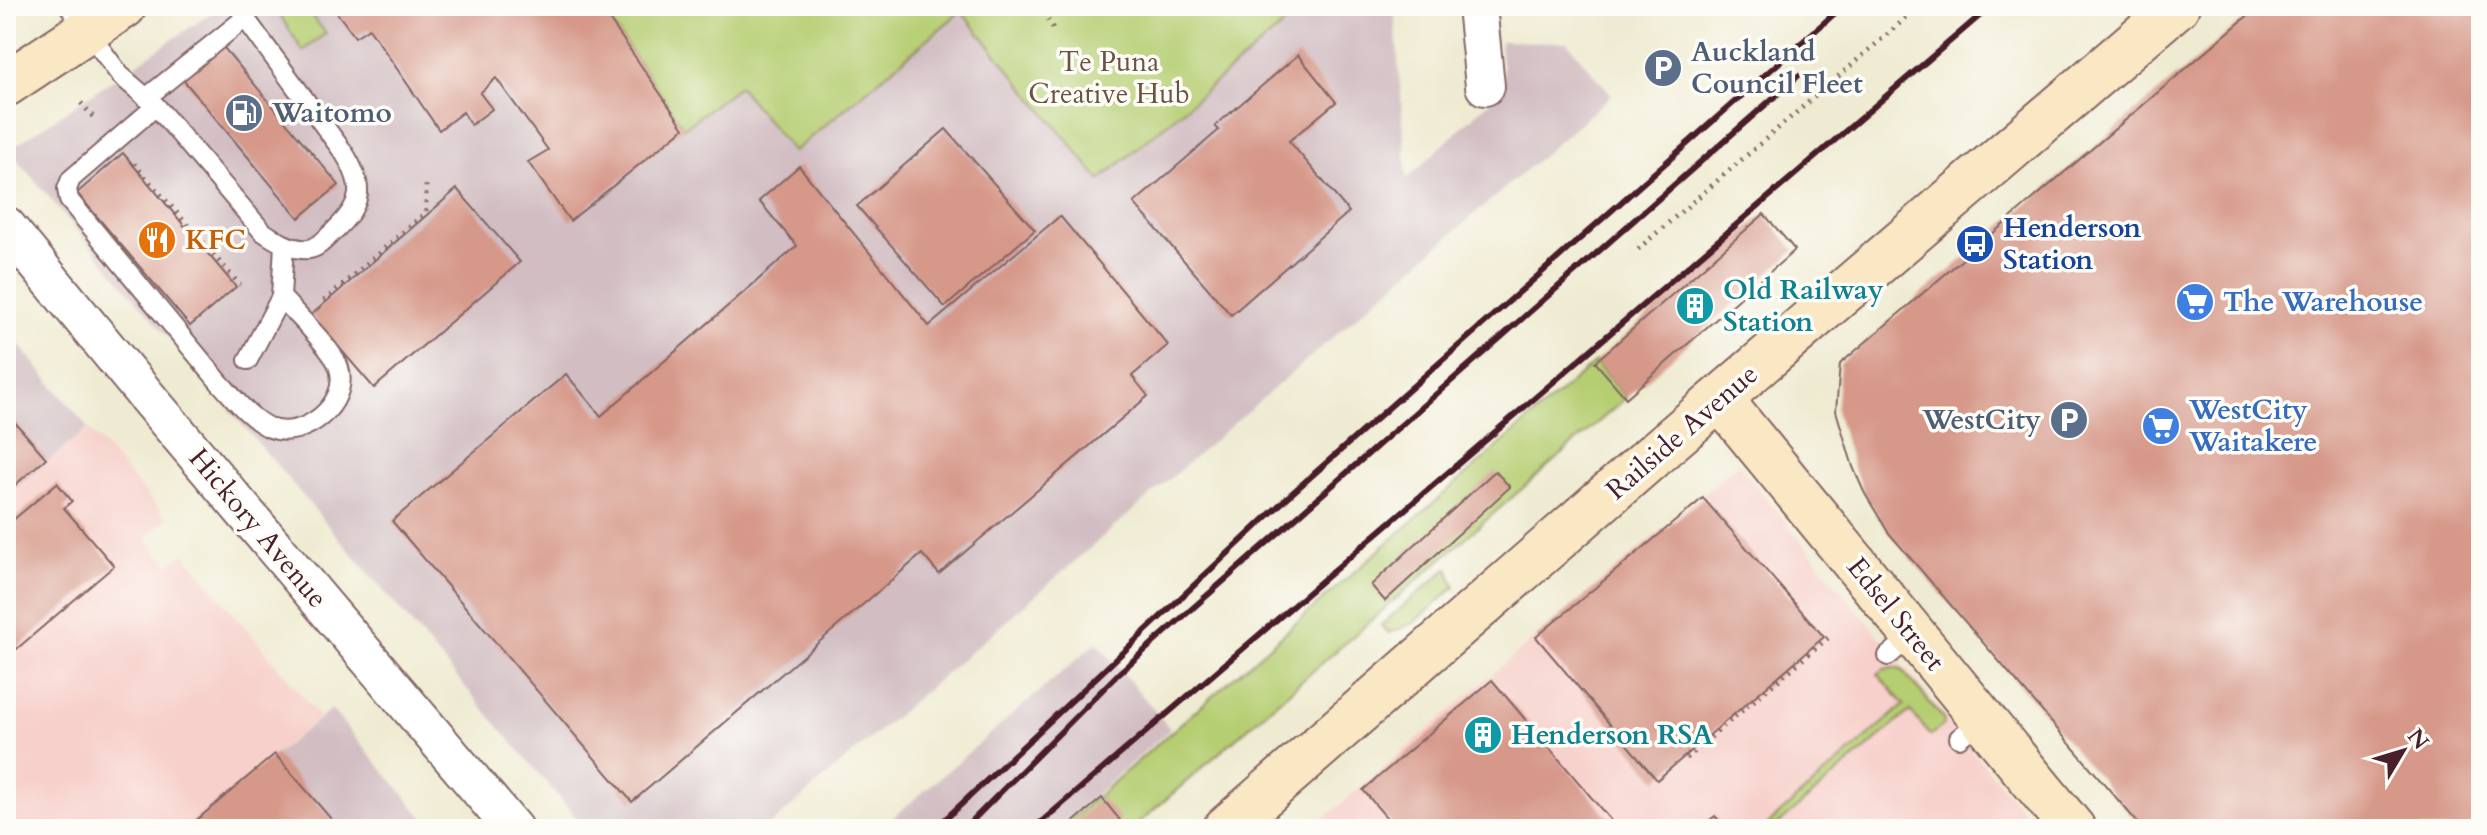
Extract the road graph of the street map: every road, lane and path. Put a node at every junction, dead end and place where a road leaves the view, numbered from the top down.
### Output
1 (124, 6) edge
2 (1039, 6) edge
3 (1477, 6) edge
4 (1920, 6) edge
5 (2177, 6) edge
6 (242, 12) edge
7 (78, 19) edge
8 (1056, 33) dead end
9 (6, 84) edge
10 (1485, 86) dead end
11 (151, 102) junction
12 (81, 103) dead end
13 (114, 140) junction
14 (426, 180) dead end
15 (6, 226) edge
16 (284, 245) junction
17 (1638, 249) dead end
18 (240, 285) dead end
19 (281, 297) junction
20 (316, 308) dead end
21 (248, 360) dead end
22 (1720, 399) junction
23 (1828, 638) dead end
24 (1686, 758) dead end
25 (513, 829) edge
26 (1225, 829) edge
27 (2073, 829) edge

1 - 7 main road
2 - 8 path
3 - 10 street
4 - 17 path
5 - 22 main road, Railside Avenue
6 - 11 lane
6 - 16 lane
7 - 9 main road
7 - 11 lane
11 - 13 lane
11 - 16 lane
12 - 13 path
13 - 18 path
13 - 19 lane
14 - 20 path
15 - 25 street, Hickory Avenue
16 - 19 lane
19 - 21 lane
22 - 26 main road, Railside Avenue
22 - 27 main road, Edsel Street
23 - 24 path

